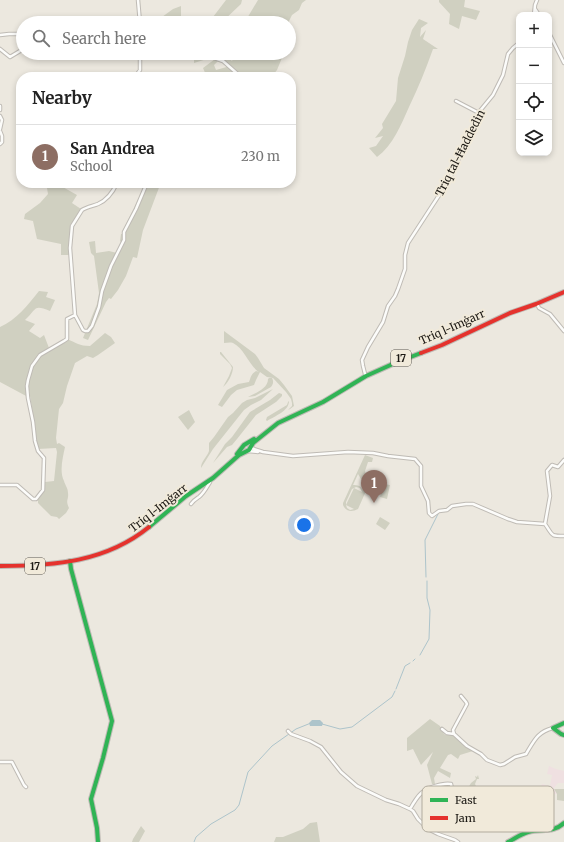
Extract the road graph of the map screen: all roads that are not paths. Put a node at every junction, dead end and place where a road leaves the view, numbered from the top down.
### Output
1 (138, 0) edge
2 (537, 0) edge
3 (534, 8) junction
4 (534, 12) edge
5 (537, 12) edge
6 (139, 16) edge
7 (16, 34) edge
8 (0, 35) edge
9 (552, 39) edge
10 (516, 45) edge
11 (0, 49) edge
12 (16, 53) edge
13 (140, 60) edge
14 (220, 60) edge
15 (564, 63) edge
16 (139, 72) edge
17 (235, 72) edge
18 (456, 101) dead end
19 (0, 106) edge
20 (0, 110) edge
21 (478, 113) junction
22 (0, 116) edge
23 (0, 130) edge
24 (0, 144) edge
25 (114, 188) edge
26 (145, 188) edge
27 (564, 291) edge
28 (536, 304) junction
29 (74, 316) junction
30 (564, 331) edge
31 (365, 374) junction
32 (249, 448) junction
33 (263, 452) junction
34 (564, 460) edge
35 (210, 480) junction
36 (0, 485) edge
37 (191, 504) dead end
38 (545, 524) junction
39 (564, 536) edge
40 (70, 561) junction
41 (0, 565) edge
42 (461, 696) dead end
43 (564, 723) edge
44 (553, 728) junction
45 (442, 729) dead end
46 (288, 731) dead end
47 (454, 734) junction
48 (564, 735) edge
49 (0, 762) edge
50 (436, 786) edge
51 (451, 786) edge
52 (26, 787) dead end
53 (422, 793) edge
54 (410, 809) junction
55 (422, 823) edge
56 (564, 823) edge
57 (554, 830) edge
58 (434, 832) edge
59 (528, 832) edge
60 (98, 842) edge
61 (458, 842) edge
62 (508, 842) edge

1 - 6 street
2 - 3 street
3 - 4 street
3 - 5 street
7 - 8 street
9 - 15 street
10 - 21 street, Triq tal-Ħaddedin
11 - 12 street
13 - 16 street
14 - 17 street
18 - 21 street
19 - 20 street
21 - 31 street, Triq tal-Ħaddedin
22 - 23 street
23 - 24 street
25 - 29 street
26 - 29 street
27 - 28 main road, Triq l-Imġarr / 17
27 - 31 main road, Triq l-Imġarr / 17
28 - 30 street
28 - 32 main road, Triq l-Imġarr / 17
29 - 36 street
31 - 32 main road, Triq l-Imġarr / 17
32 - 33 street
32 - 33 street
32 - 35 main road, Triq l-Imġarr / 17
32 - 41 main road, Triq l-Imġarr / 17
33 - 38 street
34 - 38 street
35 - 37 street
35 - 40 main road, Triq l-Imġarr / 17
38 - 39 street
40 - 41 main road, Triq l-Imġarr / 17
40 - 60 main road
42 - 47 street
43 - 44 main road
44 - 47 street
44 - 48 main road
45 - 47 street
46 - 54 street
49 - 52 street
50 - 51 street
53 - 54 street
54 - 55 street
56 - 57 main road
58 - 61 street
59 - 62 main road

